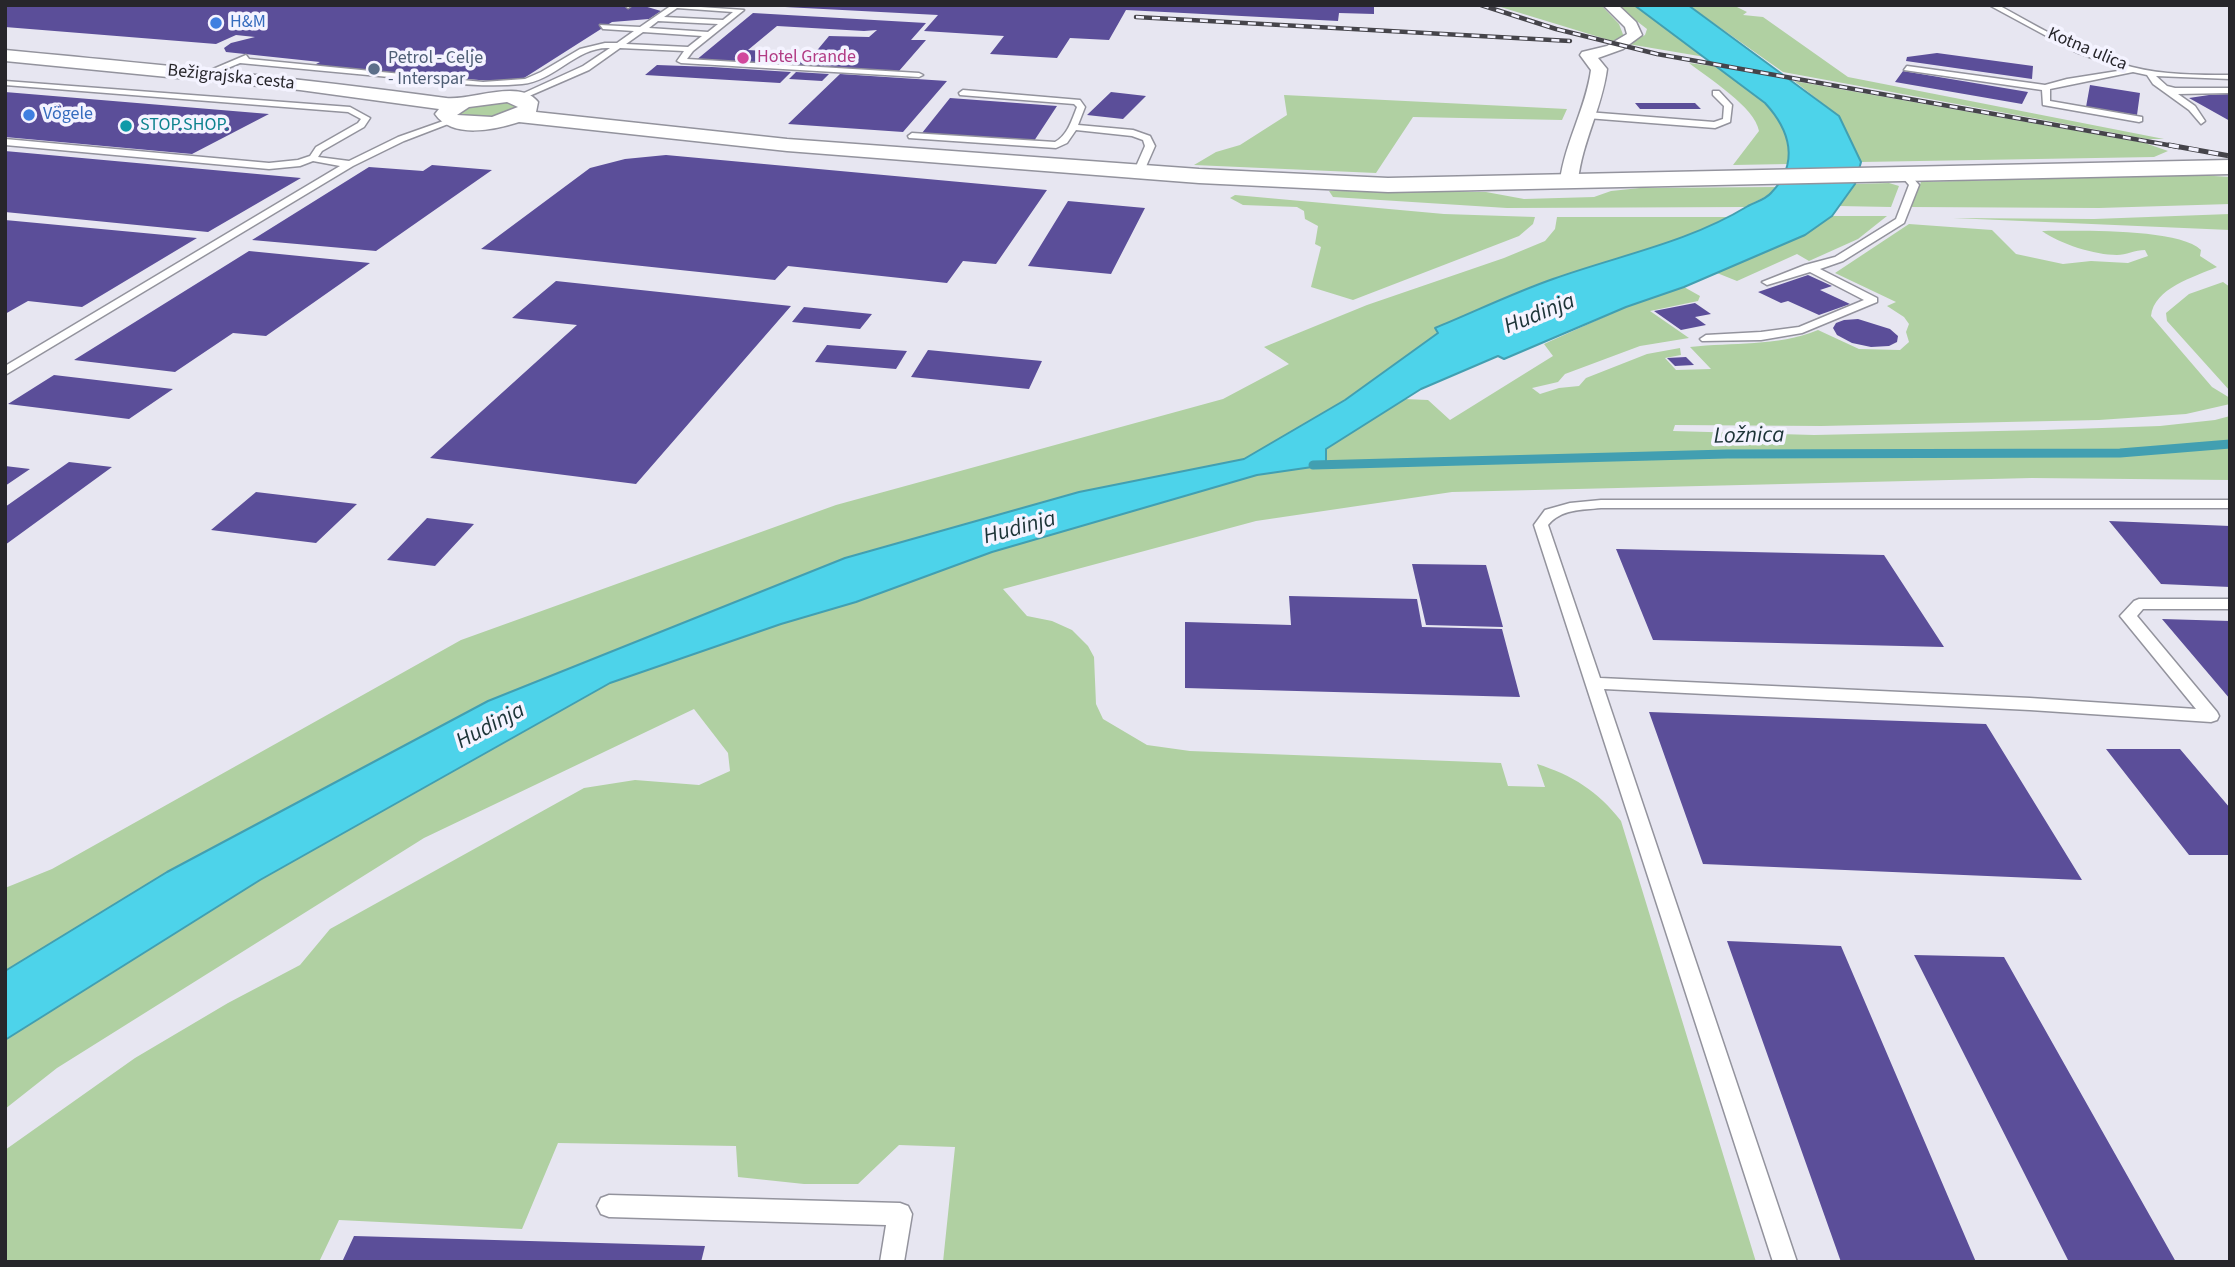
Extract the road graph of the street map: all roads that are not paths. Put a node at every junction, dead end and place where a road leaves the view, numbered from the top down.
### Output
1 (1610, 5) edge
2 (1992, 5) edge
3 (676, 6) edge
4 (658, 19) junction
5 (724, 22) junction
6 (603, 27) dead end
7 (643, 30) junction
8 (709, 34) junction
9 (623, 45) junction
10 (690, 49) junction
11 (5, 55) edge
12 (248, 56) dead end
13 (238, 60) junction
14 (1907, 68) dead end
15 (2133, 70) junction
16 (2150, 73) junction
17 (203, 75) junction
18 (919, 75) dead end
19 (2230, 77) edge
20 (5, 83) edge
21 (2046, 88) junction
22 (484, 90) junction
23 (2230, 90) edge
24 (2169, 91) junction
25 (962, 93) dead end
26 (1716, 93) dead end
27 (517, 107) junction
28 (454, 113) junction
29 (1587, 115) junction
30 (2138, 119) dead end
31 (2201, 121) dead end
32 (1073, 127) junction
33 (912, 136) dead end
34 (5, 142) edge
35 (313, 158) junction
36 (350, 164) junction
37 (2230, 167) edge
38 (1139, 171) junction
39 (1898, 172) junction
40 (1569, 181) junction
41 (1808, 267) junction
42 (1767, 282) dead end
43 (1706, 339) dead end
44 (5, 371) edge
45 (2230, 504) edge
46 (2230, 604) edge
47 (1595, 683) junction
48 (609, 1206) dead end
49 (892, 1262) edge
50 (1785, 1262) edge

1 - 29 street
2 - 15 lane, Kotna ulica
3 - 4 lane
3 - 5 lane
4 - 5 lane
4 - 7 lane
5 - 8 lane
6 - 7 lane
7 - 8 lane
7 - 9 lane
8 - 10 lane
9 - 10 lane
9 - 22 lane
9 - 27 lane
10 - 18 lane
11 - 17 street, Bežigrajska cesta
12 - 13 lane
13 - 17 lane
13 - 22 lane
14 - 21 lane
15 - 16 lane, Kotna ulica
15 - 21 lane
16 - 19 lane, Kotna ulica
16 - 24 lane
17 - 28 street, Bežigrajska cesta
20 - 35 lane
21 - 30 lane
22 - 27 street
22 - 28 street
23 - 24 lane
24 - 31 lane
25 - 32 lane
26 - 29 lane
27 - 28 street, Bežigrajska cesta
27 - 38 street
28 - 36 lane
29 - 40 street
32 - 33 lane
32 - 38 lane
34 - 35 lane
35 - 36 lane
36 - 44 lane
37 - 39 street
38 - 40 street
39 - 40 street
39 - 41 lane
41 - 42 lane
41 - 43 lane
45 - 47 lane
46 - 47 lane
47 - 50 lane
48 - 49 lane

